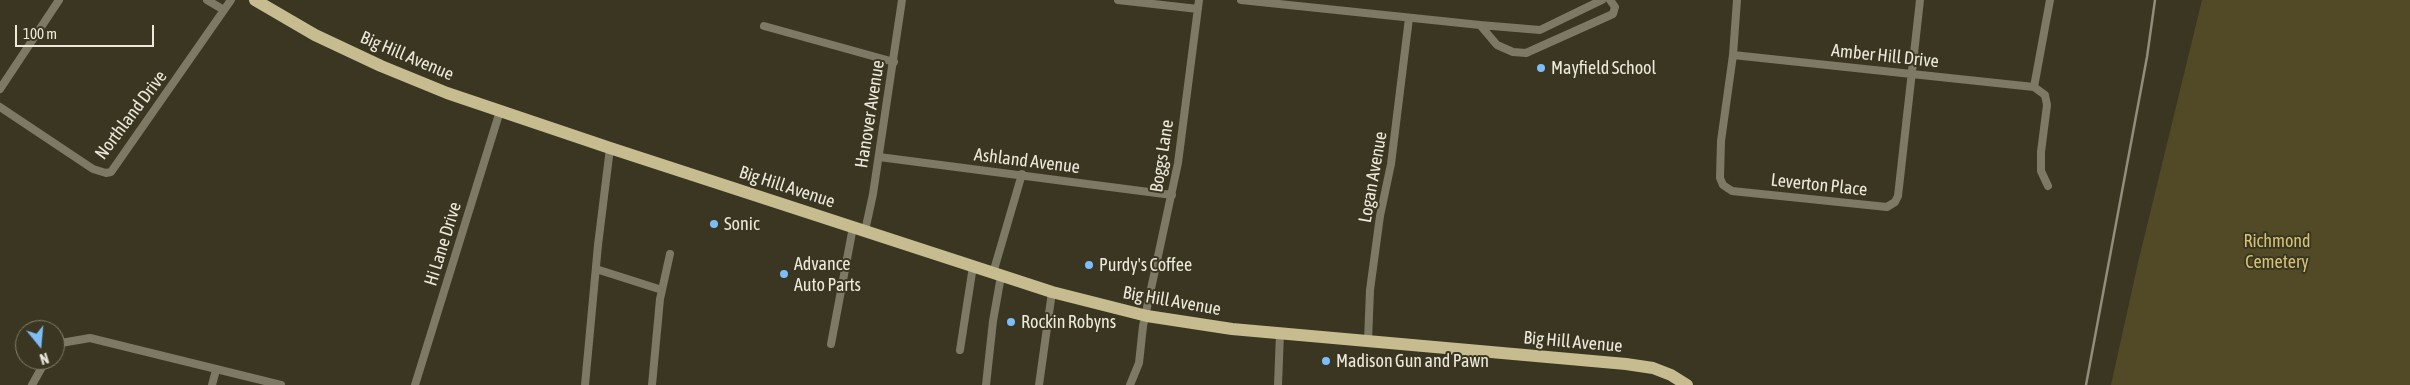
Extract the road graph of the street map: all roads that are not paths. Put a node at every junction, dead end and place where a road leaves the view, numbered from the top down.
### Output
1 (58, 0) edge
2 (207, 0) edge
3 (230, 0) edge
4 (255, 0) edge
5 (902, 0) edge
6 (1118, 0) edge
7 (1123, 0) edge
8 (1199, 0) edge
9 (1241, 0) edge
10 (1602, 0) edge
11 (1610, 0) edge
12 (1737, 0) edge
13 (1920, 0) edge
14 (2050, 0) edge
15 (1198, 9) junction
16 (224, 10) junction
17 (1409, 18) junction
18 (1480, 25) junction
19 (764, 26) dead end
20 (1734, 55) junction
21 (894, 62) junction
22 (1912, 74) junction
23 (2034, 87) junction
24 (0, 90) edge
25 (0, 107) edge
26 (500, 112) junction
27 (610, 148) junction
28 (879, 157) junction
29 (1022, 174) junction
30 (2048, 186) dead end
31 (1172, 195) junction
32 (859, 229) junction
33 (670, 254) dead end
34 (973, 266) junction
35 (596, 269) junction
36 (997, 274) junction
37 (662, 290) junction
38 (1052, 292) junction
39 (1147, 316) junction
40 (1280, 334) junction
41 (1368, 341) junction
42 (65, 342) edge
43 (831, 344) dead end
44 (960, 350) dead end
45 (40, 370) edge
46 (216, 370) junction
47 (32, 385) edge
48 (212, 385) edge
49 (281, 385) edge
50 (415, 385) edge
51 (585, 385) edge
52 (652, 385) edge
53 (986, 385) edge
54 (1039, 385) edge
55 (1130, 385) edge
56 (1278, 385) edge
57 (1687, 385) edge

1 - 24 street
2 - 16 street
3 - 16 street, Northland Drive
4 - 26 main road, Big Hill Avenue
5 - 21 street, Hanover Avenue
6 - 7 street
7 - 15 street
8 - 15 street, Boggs Lane
9 - 17 street
10 - 18 street
11 - 18 street
12 - 20 street, Leverton Place
13 - 22 street, Leverton Place
14 - 23 street
15 - 31 street, Boggs Lane
16 - 25 street, Northland Drive
17 - 18 street
17 - 41 street, Logan Avenue
19 - 21 street
20 - 22 street, Amber Hill Drive
20 - 22 street, Leverton Place
21 - 28 street, Hanover Avenue
22 - 23 street, Amber Hill Drive
23 - 30 street
26 - 27 main road, Big Hill Avenue
26 - 50 street, Hi Lane Drive
27 - 32 main road, Big Hill Avenue
27 - 35 street
28 - 29 street, Ashland Avenue
28 - 32 street, Hanover Avenue
29 - 31 street, Ashland Avenue
29 - 36 street
31 - 39 street, Boggs Lane
32 - 34 main road, Big Hill Avenue
32 - 43 street, Hanover Avenue
33 - 37 street
34 - 36 main road, Big Hill Avenue
34 - 44 street
35 - 37 street
35 - 51 street
36 - 38 main road, Big Hill Avenue
36 - 53 street
37 - 52 street
38 - 39 main road, Big Hill Avenue
38 - 54 street
39 - 40 main road, Big Hill Avenue
39 - 55 street, Boggs Lane
40 - 41 main road, Big Hill Avenue
40 - 56 street
41 - 57 main road, Big Hill Avenue
42 - 46 street
45 - 47 street
46 - 48 street
46 - 49 street

